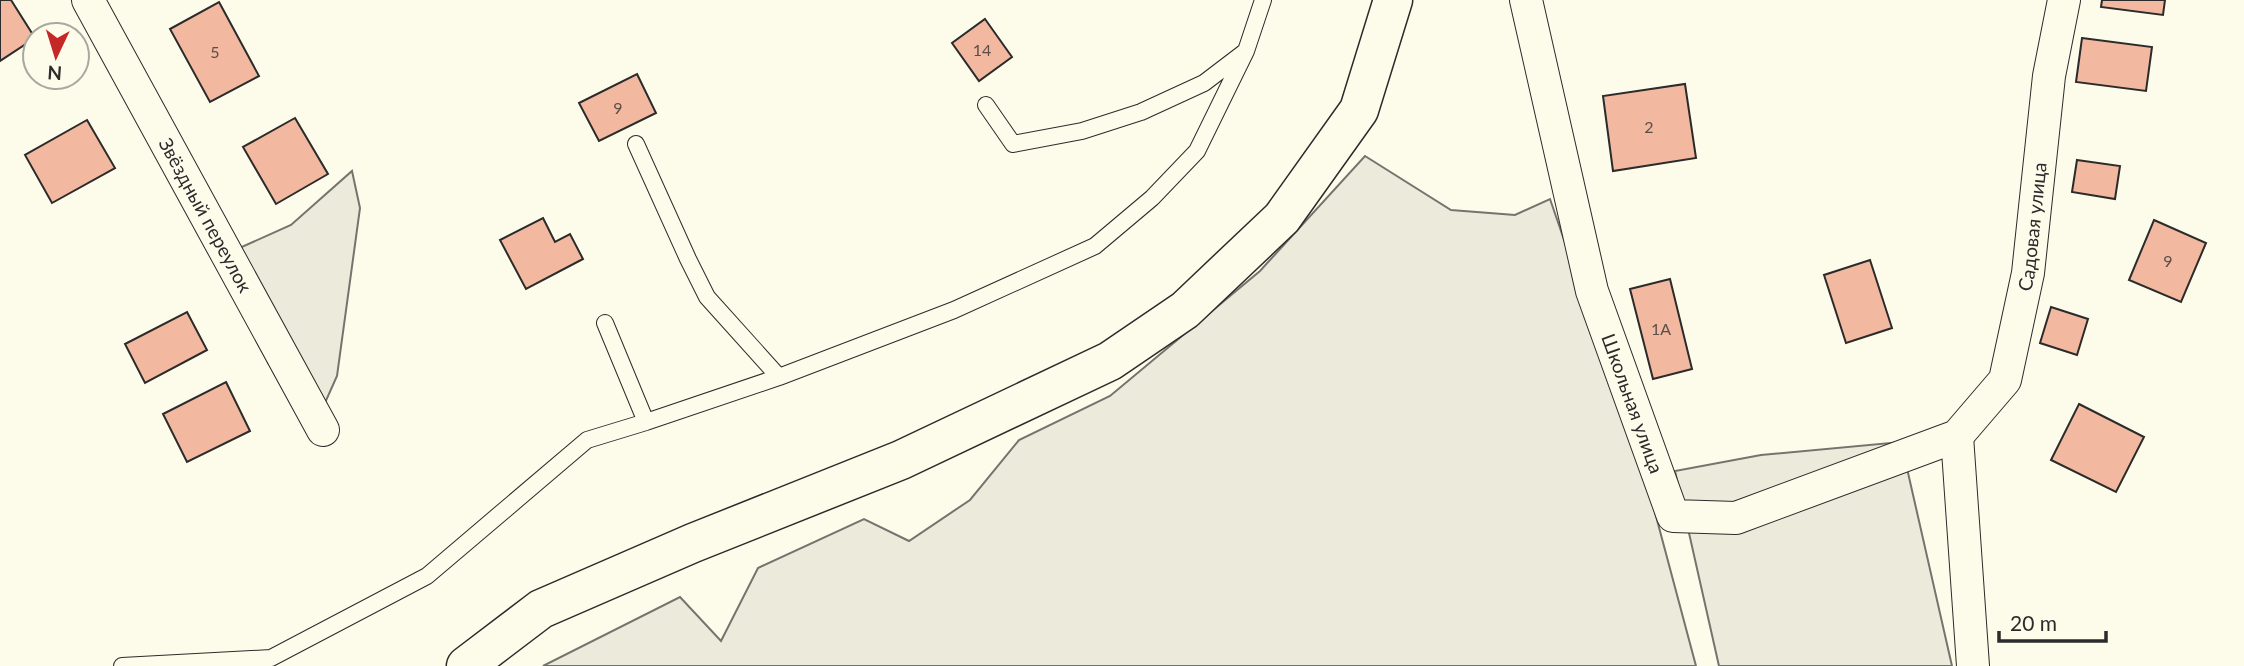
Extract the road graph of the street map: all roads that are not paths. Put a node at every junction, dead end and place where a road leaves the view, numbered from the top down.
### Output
1 (88, 0) edge
2 (1263, 0) edge
3 (1393, 0) edge
4 (1527, 0) edge
5 (2064, 0) edge
6 (1246, 51) junction
7 (986, 105) dead end
8 (636, 144) dead end
9 (606, 323) dead end
10 (779, 377) junction
11 (646, 422) junction
12 (323, 430) dead end
13 (1956, 436) junction
14 (274, 662) edge
15 (122, 666) edge
16 (466, 666) edge
17 (1973, 666) edge

1 - 12 street, Звёздный переулок
2 - 6 lane
3 - 16 street
4 - 13 street, Школьная улица
5 - 13 street, Садовая улица
6 - 7 lane
6 - 10 lane
8 - 10 lane
9 - 11 lane
10 - 11 lane
11 - 14 lane
13 - 17 street
14 - 15 lane

